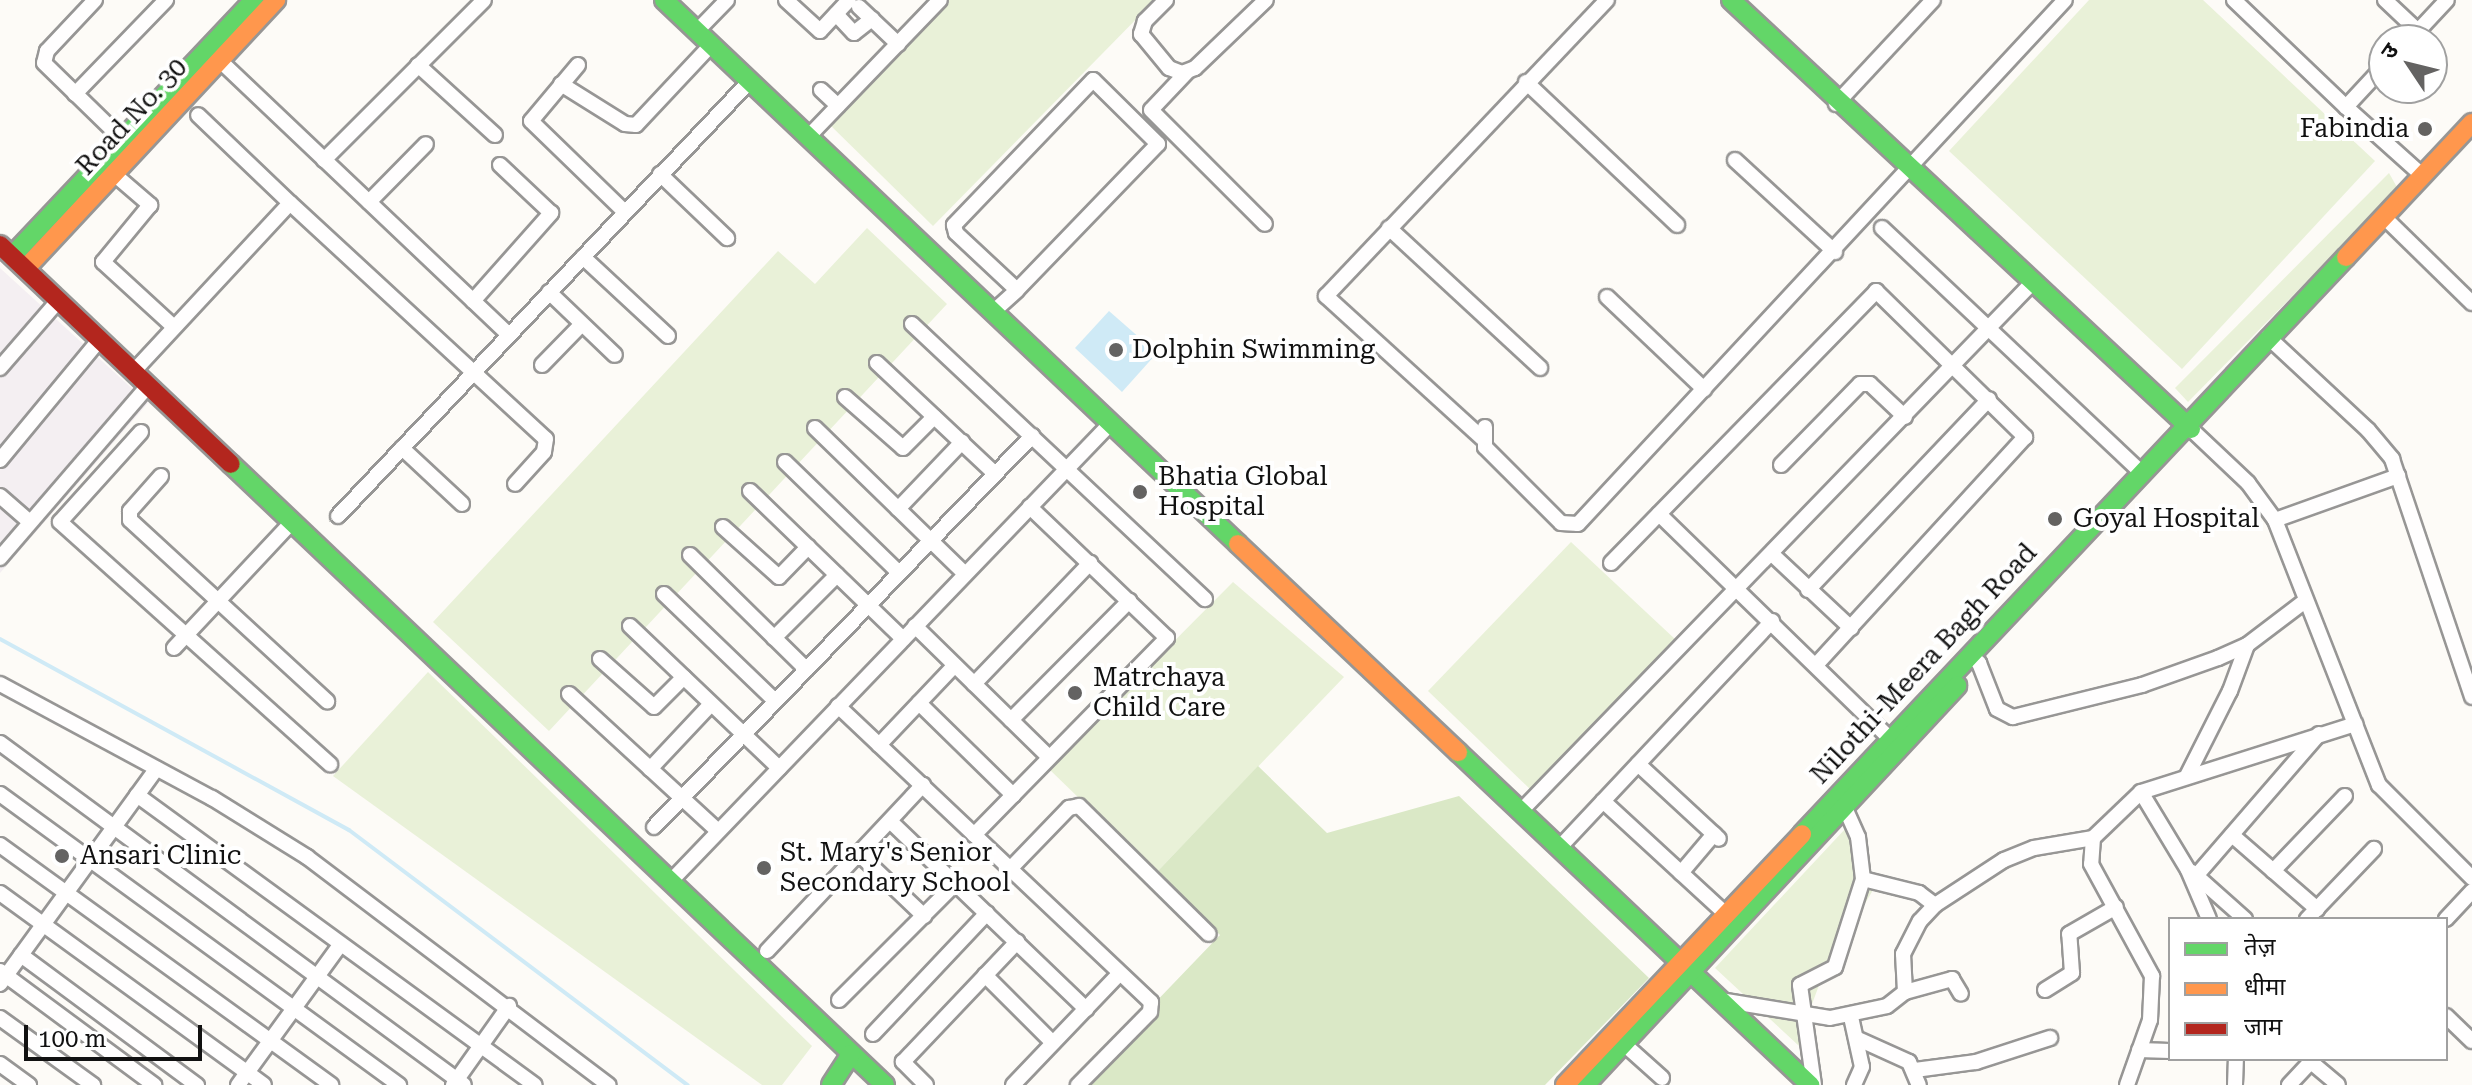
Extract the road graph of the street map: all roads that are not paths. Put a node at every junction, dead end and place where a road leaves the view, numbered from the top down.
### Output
1 (95, 0) edge
2 (166, 0) edge
3 (254, 0) edge
4 (276, 0) edge
5 (664, 0) edge
6 (727, 0) edge
7 (786, 0) edge
8 (940, 0) edge
9 (1166, 0) edge
10 (1266, 0) edge
11 (1607, 0) edge
12 (1731, 0) edge
13 (1910, 0) edge
14 (1933, 0) edge
15 (2065, 0) edge
16 (2234, 0) edge
17 (2385, 0) edge
18 (2447, 0) edge
19 (481, 1) edge
20 (854, 3) edge
21 (1923, 12) junction
22 (836, 14) junction
23 (872, 19) junction
24 (2404, 24) edge
25 (2424, 24) edge
26 (704, 38) junction
27 (898, 44) junction
28 (214, 55) junction
29 (418, 65) junction
30 (578, 65) dead end
31 (1187, 72) junction
32 (749, 82) junction
33 (1526, 82) junction
34 (2368, 83) edge
35 (561, 84) junction
36 (821, 90) dead end
37 (75, 94) junction
38 (1836, 104) junction
39 (838, 106) junction
40 (2346, 107) junction
41 (198, 115) dead end
42 (2472, 123) edge
43 (2472, 134) edge
44 (495, 135) dead end
45 (808, 137) junction
46 (123, 140) junction
47 (426, 144) dead end
48 (324, 160) junction
49 (1735, 160) dead end
50 (500, 165) dead end
51 (1909, 170) junction
52 (114, 174) junction
53 (660, 174) junction
54 (2423, 176) junction
55 (369, 202) junction
56 (290, 203) junction
57 (625, 212) junction
58 (2389, 222) junction
59 (1265, 224) dead end
60 (1677, 225) dead end
61 (1389, 228) junction
62 (1882, 228) dead end
63 (727, 238) dead end
64 (1835, 252) junction
65 (8, 254) edge
66 (583, 257) junction
67 (2032, 283) junction
68 (1017, 290) junction
69 (549, 292) junction
70 (1607, 297) dead end
71 (59, 300) junction
72 (473, 301) junction
73 (2472, 303) edge
74 (994, 311) junction
75 (582, 324) junction
76 (912, 324) dead end
77 (174, 327) junction
78 (1989, 330) junction
79 (509, 335) junction
80 (668, 336) dead end
81 (100, 339) junction
82 (2271, 340) junction
83 (615, 355) dead end
84 (877, 363) dead end
85 (542, 365) dead end
86 (1954, 366) junction
87 (0, 368) edge
88 (1540, 368) dead end
89 (134, 371) junction
90 (475, 371) junction
91 (149, 385) junction
92 (1704, 389) junction
93 (845, 397) dead end
94 (1989, 399) junction
95 (934, 417) junction
96 (1905, 417) junction
97 (1110, 424) junction
98 (2188, 426) junction
99 (815, 428) dead end
100 (141, 432) dead end
101 (1032, 436) junction
102 (962, 442) junction
103 (402, 448) junction
104 (0, 460) edge
105 (785, 462) dead end
106 (1781, 465) dead end
107 (1067, 469) junction
108 (2140, 471) junction
109 (995, 474) junction
110 (161, 476) dead end
111 (2398, 476) junction
112 (515, 484) dead end
113 (750, 491) dead end
114 (0, 496) edge
115 (462, 504) dead end
116 (42, 507) junction
117 (1030, 507) junction
118 (898, 509) junction
119 (1659, 514) junction
120 (338, 516) dead end
121 (2275, 520) junction
122 (29, 521) junction
123 (60, 522) junction
124 (292, 522) junction
125 (723, 527) dead end
126 (931, 541) junction
127 (808, 547) junction
128 (690, 555) dead end
129 (1773, 555) junction
130 (0, 558) edge
131 (1090, 563) junction
132 (1611, 563) dead end
133 (899, 573) junction
134 (965, 574) junction
135 (837, 575) junction
136 (1739, 590) junction
137 (1808, 590) junction
138 (664, 594) dead end
139 (1205, 599) dead end
140 (218, 600) junction
141 (1129, 601) junction
142 (2305, 601) junction
143 (868, 605) junction
144 (1772, 621) junction
145 (630, 626) dead end
146 (915, 626) junction
147 (1851, 628) junction
148 (187, 633) junction
149 (774, 638) junction
150 (903, 639) junction
151 (2247, 645) junction
152 (174, 648) dead end
153 (1975, 658) junction
154 (600, 659) dead end
155 (955, 665) junction
156 (1816, 665) junction
157 (806, 669) junction
158 (684, 677) junction
159 (0, 684) edge
160 (974, 684) junction
161 (569, 694) dead end
162 (2472, 697) edge
163 (327, 701) dead end
164 (775, 701) junction
165 (919, 703) junction
166 (711, 704) junction
167 (838, 706) junction
168 (1011, 720) junction
169 (2355, 724) junction
170 (2319, 734) junction
171 (743, 735) junction
172 (1890, 739) junction
173 (0, 743) edge
174 (879, 745) junction
175 (1049, 757) junction
176 (330, 764) dead end
177 (1638, 764) junction
178 (779, 768) junction
179 (156, 769) junction
180 (650, 769) junction
181 (2187, 776) junction
182 (923, 785) junction
183 (2141, 792) junction
184 (0, 794) edge
185 (137, 795) junction
186 (1013, 795) junction
187 (2345, 796) dead end
188 (682, 798) junction
189 (1603, 801) junction
190 (1845, 808) junction
191 (1522, 810) junction
192 (890, 821) junction
193 (113, 827) junction
194 (654, 827) dead end
195 (718, 831) junction
196 (974, 835) junction
197 (2232, 835) junction
198 (2093, 838) junction
199 (0, 845) edge
200 (1560, 847) junction
201 (2374, 849) dead end
202 (859, 854) junction
203 (90, 859) junction
204 (1010, 869) junction
205 (2273, 871) junction
206 (1681, 873) junction
207 (2192, 873) junction
208 (2472, 878) edge
209 (1863, 879) junction
210 (670, 882) junction
211 (956, 883) junction
212 (2472, 891) edge
213 (0, 893) edge
214 (66, 893) junction
215 (1935, 905) junction
216 (2116, 907) junction
217 (987, 913) junction
218 (1726, 914) junction
219 (2312, 914) edge
220 (924, 916) junction
221 (2208, 917) edge
222 (2243, 917) edge
223 (2448, 917) edge
224 (44, 923) junction
225 (1209, 934) dead end
226 (1017, 942) junction
227 (340, 945) junction
228 (767, 951) dead end
229 (21, 955) junction
230 (1685, 969) junction
231 (1119, 974) junction
232 (985, 975) junction
233 (2, 977) edge
234 (317, 977) junction
235 (2045, 990) dead end
236 (1905, 992) junction
237 (1961, 994) dead end
238 (839, 1000) dead end
239 (1720, 1000) junction
240 (509, 1006) junction
241 (295, 1008) junction
242 (1086, 1009) junction
243 (1802, 1013) junction
244 (1851, 1017) junction
245 (0, 1018) edge
246 (2448, 1018) edge
247 (873, 1034) dead end
248 (1856, 1038) junction
249 (2050, 1038) dead end
250 (271, 1041) junction
251 (2472, 1041) edge
252 (1053, 1043) junction
253 (1624, 1044) junction
254 (481, 1046) junction
255 (2139, 1050) junction
256 (2168, 1051) edge
257 (851, 1054) junction
258 (2236, 1061) edge
259 (2311, 1061) edge
260 (2313, 1061) edge
261 (0, 1064) edge
262 (1662, 1078) dead end
263 (1917, 1078) edge
264 (243, 1079) edge
265 (458, 1083) edge
266 (825, 1083) edge
267 (29, 1085) edge
268 (93, 1085) edge
269 (154, 1085) edge
270 (197, 1085) edge
271 (264, 1085) edge
272 (331, 1085) edge
273 (399, 1085) edge
274 (534, 1085) edge
275 (608, 1085) edge
276 (885, 1085) edge
277 (926, 1085) edge
278 (1013, 1085) edge
279 (1078, 1085) edge
280 (1565, 1085) edge
281 (1585, 1085) edge
282 (1812, 1085) edge
283 (1854, 1085) edge
284 (2127, 1085) edge
285 (2235, 1085) edge
286 (2289, 1085) edge
287 (2338, 1085) edge

1 - 37 street
2 - 37 street
3 - 28 street, Road No. 30
4 - 28 street, Road No. 30
5 - 26 street
6 - 26 street
7 - 22 street
8 - 27 street
9 - 31 street
10 - 31 street
11 - 33 street
12 - 38 street
13 - 21 street
14 - 21 street
15 - 51 street
16 - 40 street
17 - 24 street
18 - 25 street
19 - 29 street
20 - 22 street
20 - 23 street
21 - 38 street
22 - 23 street
23 - 27 street
26 - 32 street
26 - 35 street
27 - 39 street
28 - 46 street, Road No. 30
28 - 48 street
28 - 52 street, Road No. 30
29 - 44 street
29 - 48 street
30 - 35 street
31 - 59 street
32 - 45 street
32 - 53 street
33 - 60 street
33 - 61 street
34 - 40 street
35 - 57 street
36 - 39 street
37 - 46 street
38 - 51 street
39 - 45 street
40 - 54 street
41 - 56 street
42 - 54 street, Nilothi-Meera Bagh Road
43 - 58 street, Nilothi-Meera Bagh Road
45 - 74 street
46 - 65 street, Road No. 30
47 - 55 street
48 - 55 street
49 - 64 street
50 - 72 street
51 - 64 street
51 - 67 street
52 - 65 street, Road No. 30
52 - 77 street
53 - 57 street
53 - 63 street
54 - 82 street, Nilothi-Meera Bagh Road
55 - 72 street
56 - 77 street
56 - 90 street
57 - 66 street
58 - 73 street
58 - 82 street, Nilothi-Meera Bagh Road
61 - 88 street
61 - 92 street
62 - 78 street
64 - 92 street
65 - 71 street
66 - 69 street
66 - 80 street
67 - 78 street
67 - 98 street
68 - 68 street
68 - 74 street
69 - 75 street
69 - 79 street
70 - 92 street
71 - 81 street
71 - 87 street
72 - 79 street
74 - 97 street
75 - 83 street
75 - 85 street
76 - 101 street
77 - 89 street
78 - 86 street
78 - 108 street
79 - 90 street
81 - 89 street
81 - 104 street
82 - 98 street, Nilothi-Meera Bagh Road
82 - 111 street
84 - 95 street
86 - 94 street
86 - 96 street
86 - 119 street
89 - 91 street
90 - 103 street
90 - 112 street
91 - 116 street
91 - 124 street
93 - 95 street
94 - 137 street
94 - 147 street
95 - 102 street
96 - 106 street
96 - 129 street
97 - 107 street
97 - 191 street
98 - 108 street, Nilothi-Meera Bagh Road
98 - 121 street
98 - 153 street, Nilothi-Meera Bagh Road
99 - 118 street
100 - 123 street
101 - 107 street
101 - 109 street
102 - 109 street
102 - 118 street
103 - 115 street
103 - 120 street
105 - 133 street
107 - 117 street
107 - 139 street
108 - 153 street, Nilothi-Meera Bagh Road
109 - 126 street
110 - 140 street
111 - 121 street
111 - 162 street
113 - 127 street
114 - 122 street
116 - 122 street
116 - 123 street
117 - 131 street
117 - 134 street
118 - 126 street
119 - 132 street
119 - 136 street
121 - 142 street
122 - 130 street
123 - 148 street
124 - 140 street
124 - 210 street
125 - 127 street
126 - 133 street
126 - 134 street
127 - 135 street
128 - 149 street
129 - 136 street
129 - 137 street
131 - 141 street
131 - 160 street
133 - 143 street
134 - 146 street
135 - 143 street
135 - 149 street
136 - 144 street
136 - 191 street
137 - 147 street
138 - 164 street
140 - 148 street
140 - 163 street
141 - 168 street
141 - 175 street
142 - 151 street
142 - 169 street
143 - 150 street
143 - 157 street
144 - 156 street
144 - 177 street
145 - 158 street
146 - 150 street
146 - 155 street
147 - 156 street
148 - 152 street
148 - 176 street
149 - 157 street
150 - 167 street
151 - 153 street
151 - 181 street
153 - 172 street, Nilothi-Meera Bagh Road
153 - 190 street, Nilothi-Meera Bagh Road
154 - 158 street
155 - 160 street
155 - 165 street
156 - 172 street
157 - 164 street
158 - 166 street
159 - 179 street
160 - 168 street
161 - 180 street
164 - 171 street
165 - 174 street
165 - 186 street
166 - 171 street
166 - 180 street
167 - 174 street
167 - 178 street
168 - 175 street
169 - 170 street
169 - 208 street
170 - 181 street
170 - 197 street
171 - 178 street
171 - 188 street
172 - 218 street, Nilothi-Meera Bagh Road
173 - 193 street
174 - 182 street
175 - 186 street
177 - 189 street
177 - 206 street
178 - 195 street
179 - 185 street
179 - 240 street
180 - 188 street
181 - 183 street
182 - 192 street
182 - 196 street
183 - 198 street
183 - 207 street
184 - 203 street
185 - 193 street
185 - 227 street
186 - 196 street
187 - 205 street
188 - 194 street
188 - 195 street
189 - 200 street
189 - 206 street
190 - 209 street
190 - 230 street, Nilothi-Meera Bagh Road
191 - 200 street
192 - 202 street
192 - 211 street
193 - 203 street
193 - 234 street
195 - 210 street
196 - 204 street
197 - 205 street
197 - 207 street
198 - 215 street
198 - 216 street
199 - 214 street
200 - 230 street
201 - 219 street
202 - 220 street
202 - 228 street
203 - 214 street
203 - 241 street
204 - 225 street
204 - 231 street
205 - 219 street
206 - 218 street
207 - 221 street
207 - 222 street
209 - 215 street
209 - 243 street
210 - 257 street
211 - 217 street
211 - 220 street
212 - 223 street
213 - 224 street
214 - 224 street
214 - 250 street
215 - 236 street
216 - 235 street
216 - 255 street
217 - 226 street
217 - 247 street
218 - 230 street, Nilothi-Meera Bagh Road
220 - 238 street
224 - 229 street
224 - 264 street
226 - 232 street
226 - 242 street
227 - 234 street
227 - 254 street
229 - 233 street
229 - 270 street
230 - 239 street
230 - 253 street
230 - 280 street
231 - 242 street
231 - 279 street
232 - 252 street
232 - 277 street
233 - 269 street
234 - 241 street
234 - 265 street
236 - 237 street
236 - 244 street
239 - 243 street
239 - 282 street
240 - 254 street
240 - 275 street
241 - 250 street
241 - 273 street
242 - 252 street
243 - 244 street
243 - 282 street
244 - 248 street
245 - 268 street
246 - 251 street
248 - 263 street
248 - 283 street
249 - 263 street
250 - 264 street
250 - 272 street
252 - 278 street
253 - 262 street
253 - 281 street
254 - 265 street
254 - 274 street
255 - 256 street
255 - 284 street
257 - 266 street
257 - 276 street
258 - 285 street
259 - 286 street
260 - 287 street
261 - 267 street
264 - 271 street

